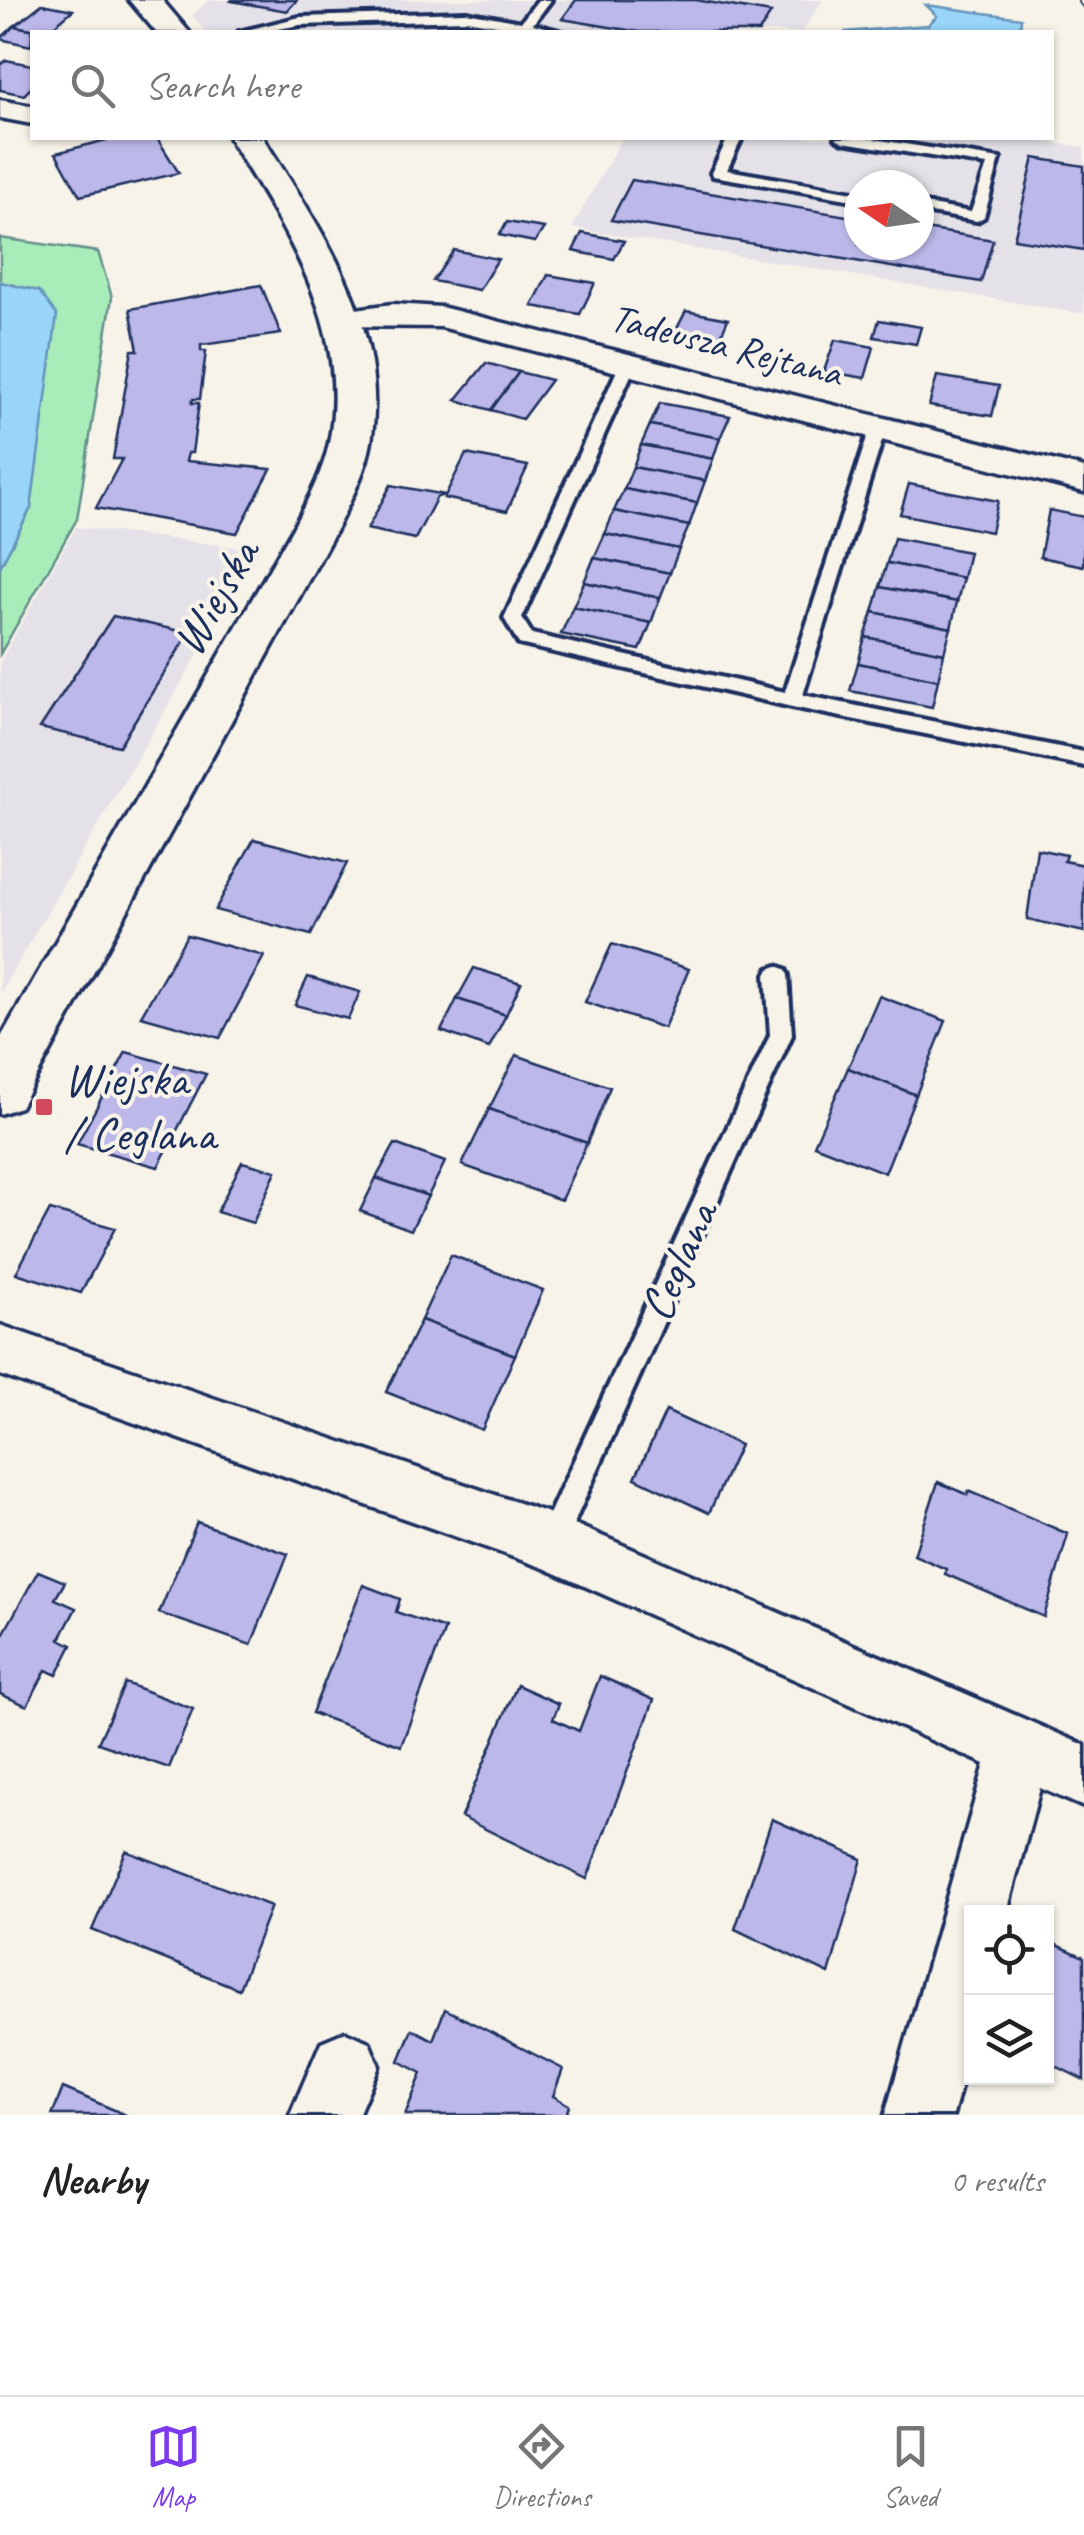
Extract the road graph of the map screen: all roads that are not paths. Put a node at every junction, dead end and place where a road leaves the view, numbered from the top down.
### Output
1 (145, 0) edge
2 (320, 0) edge
3 (545, 0) edge
4 (300, 21) junction
5 (525, 26) junction
6 (171, 30) edge
7 (256, 30) edge
8 (547, 30) edge
9 (0, 109) edge
10 (30, 115) edge
11 (247, 140) edge
12 (735, 140) edge
13 (856, 140) edge
14 (844, 194) edge
15 (934, 210) edge
16 (345, 319) junction
17 (628, 364) junction
18 (878, 428) junction
19 (1084, 480) edge
20 (792, 700) junction
21 (1084, 758) edge
22 (777, 975) dead end
23 (0, 1090) edge
24 (0, 1350) edge
25 (551, 1542) junction
26 (1020, 1749) junction
27 (1084, 1776) edge
28 (977, 1905) edge
29 (964, 1954) edge
30 (919, 2115) edge

1 - 6 street
2 - 4 lane
3 - 5 lane
4 - 5 lane
4 - 7 lane
5 - 8 lane
9 - 10 street
11 - 16 street, Wiejska
12 - 14 lane
13 - 15 lane
16 - 17 street, Tadeusza Rejtana
16 - 23 street, Wiejska
17 - 18 street, Tadeusza Rejtana
17 - 20 lane
18 - 19 street, Tadeusza Rejtana
18 - 20 lane
20 - 21 lane
22 - 25 lane, Ceglana
24 - 25 street
25 - 26 street
26 - 27 street
26 - 28 street
29 - 30 street

